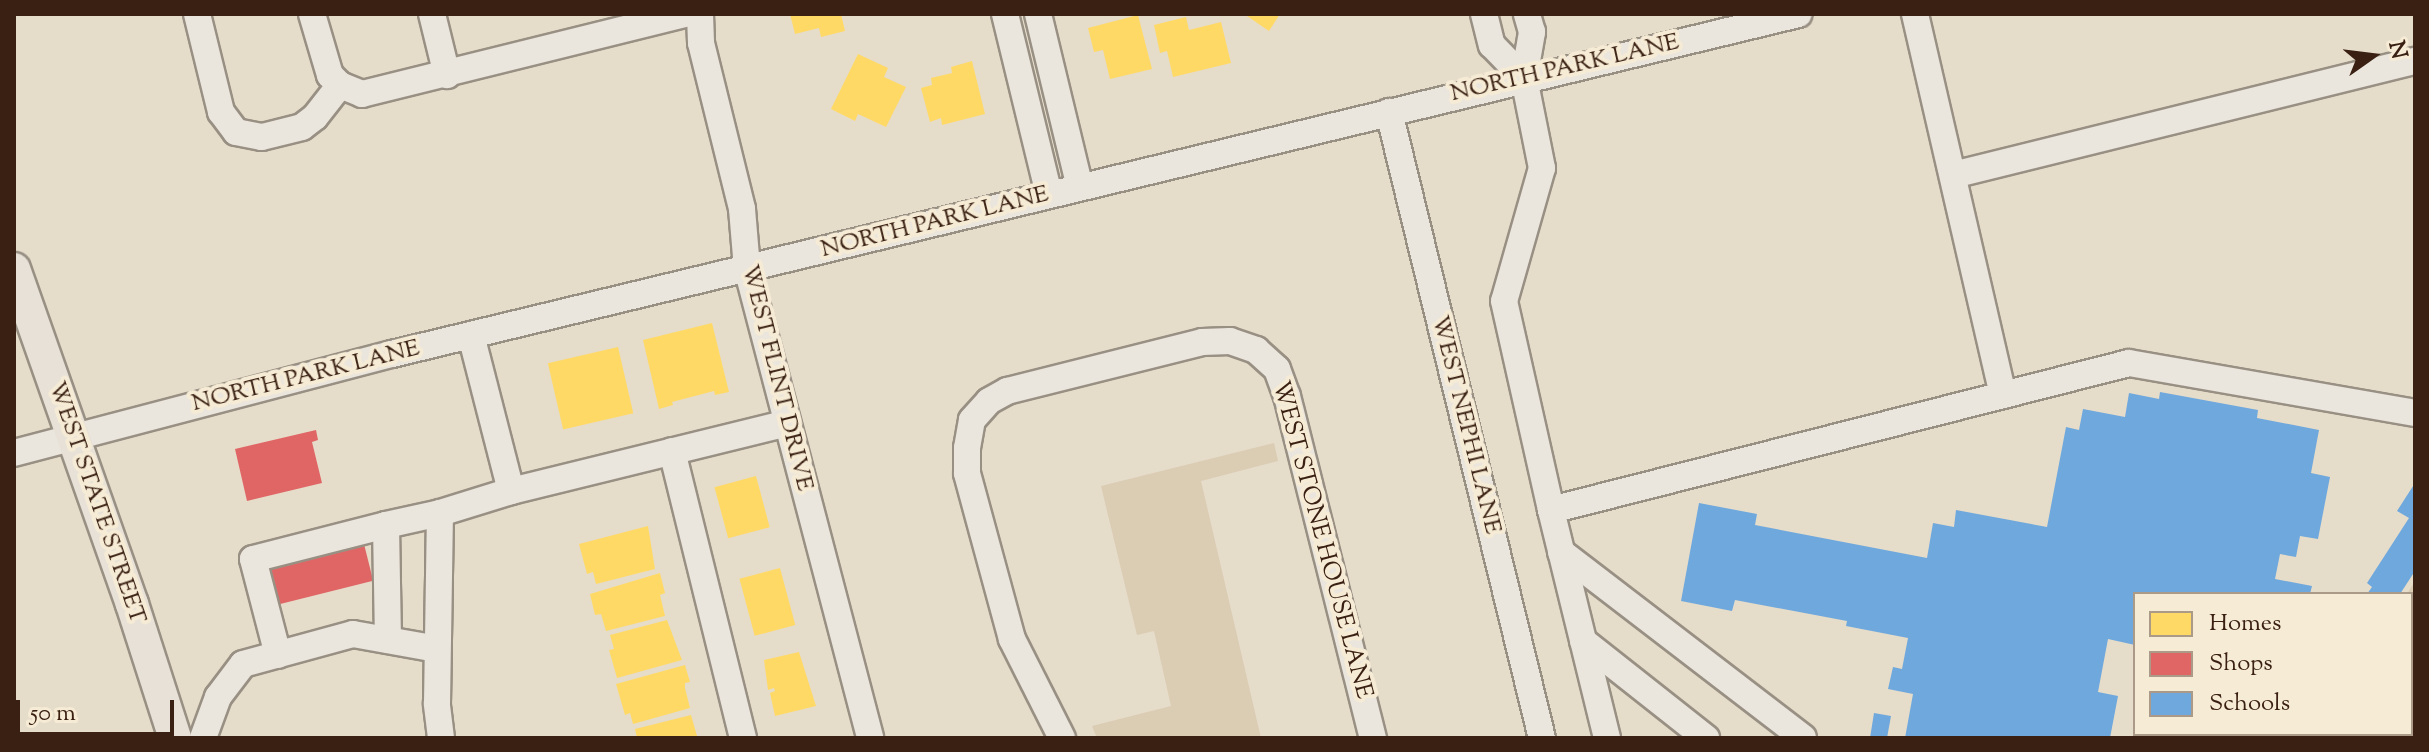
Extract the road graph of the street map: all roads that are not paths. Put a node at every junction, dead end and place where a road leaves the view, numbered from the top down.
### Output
1 (197, 14) edge
2 (312, 14) edge
3 (432, 14) edge
4 (685, 14) edge
5 (700, 14) edge
6 (1005, 14) edge
7 (1038, 14) edge
8 (1484, 14) edge
9 (1527, 14) edge
10 (1798, 14) edge
11 (1915, 14) edge
12 (2415, 61) edge
13 (447, 75) junction
14 (1524, 78) junction
15 (340, 85) junction
16 (1389, 112) junction
17 (1953, 175) junction
18 (1080, 187) junction
19 (1049, 195) junction
20 (747, 268) junction
21 (14, 269) edge
22 (471, 335) junction
23 (2003, 395) junction
24 (2415, 413) edge
25 (787, 423) junction
26 (73, 437) junction
27 (672, 451) junction
28 (14, 453) edge
29 (511, 491) junction
30 (1551, 510) junction
31 (440, 513) junction
32 (386, 525) junction
33 (1561, 552) junction
34 (388, 640) junction
35 (1583, 641) junction
36 (437, 649) junction
37 (278, 655) junction
38 (175, 738) edge
39 (203, 738) edge
40 (441, 738) edge
41 (743, 738) edge
42 (870, 738) edge
43 (1062, 738) edge
44 (1373, 738) edge
45 (1542, 738) edge
46 (1607, 738) edge
47 (1706, 738) edge
48 (1803, 738) edge

1 - 15 street
2 - 15 street
3 - 13 street
4 - 13 street
5 - 20 street, WEST FLINT DRIVE
6 - 19 street
7 - 18 street
8 - 14 street
9 - 14 street
10 - 14 street, NORTH PARK LANE
11 - 17 street
12 - 17 street
13 - 15 street
14 - 16 street, NORTH PARK LANE
14 - 30 street
16 - 18 street, NORTH PARK LANE
16 - 45 street, WEST NEPHI LANE
17 - 23 street
18 - 19 street, NORTH PARK LANE
19 - 20 street, NORTH PARK LANE
20 - 22 street, NORTH PARK LANE
20 - 25 street, WEST FLINT DRIVE
21 - 26 main road, WEST STATE STREET
22 - 26 street, NORTH PARK LANE
22 - 29 street
23 - 24 street
23 - 30 street
25 - 27 street
25 - 42 street, WEST FLINT DRIVE
26 - 28 street, NORTH PARK LANE
26 - 38 main road, WEST STATE STREET
27 - 29 street
27 - 41 street
29 - 31 street
30 - 33 street
31 - 32 street
31 - 36 street
32 - 34 street
32 - 37 street
33 - 35 street
33 - 48 street
34 - 36 street
34 - 37 street
35 - 46 street
35 - 47 street
36 - 40 street
37 - 39 street
43 - 44 street, WEST STONE HOUSE LANE

